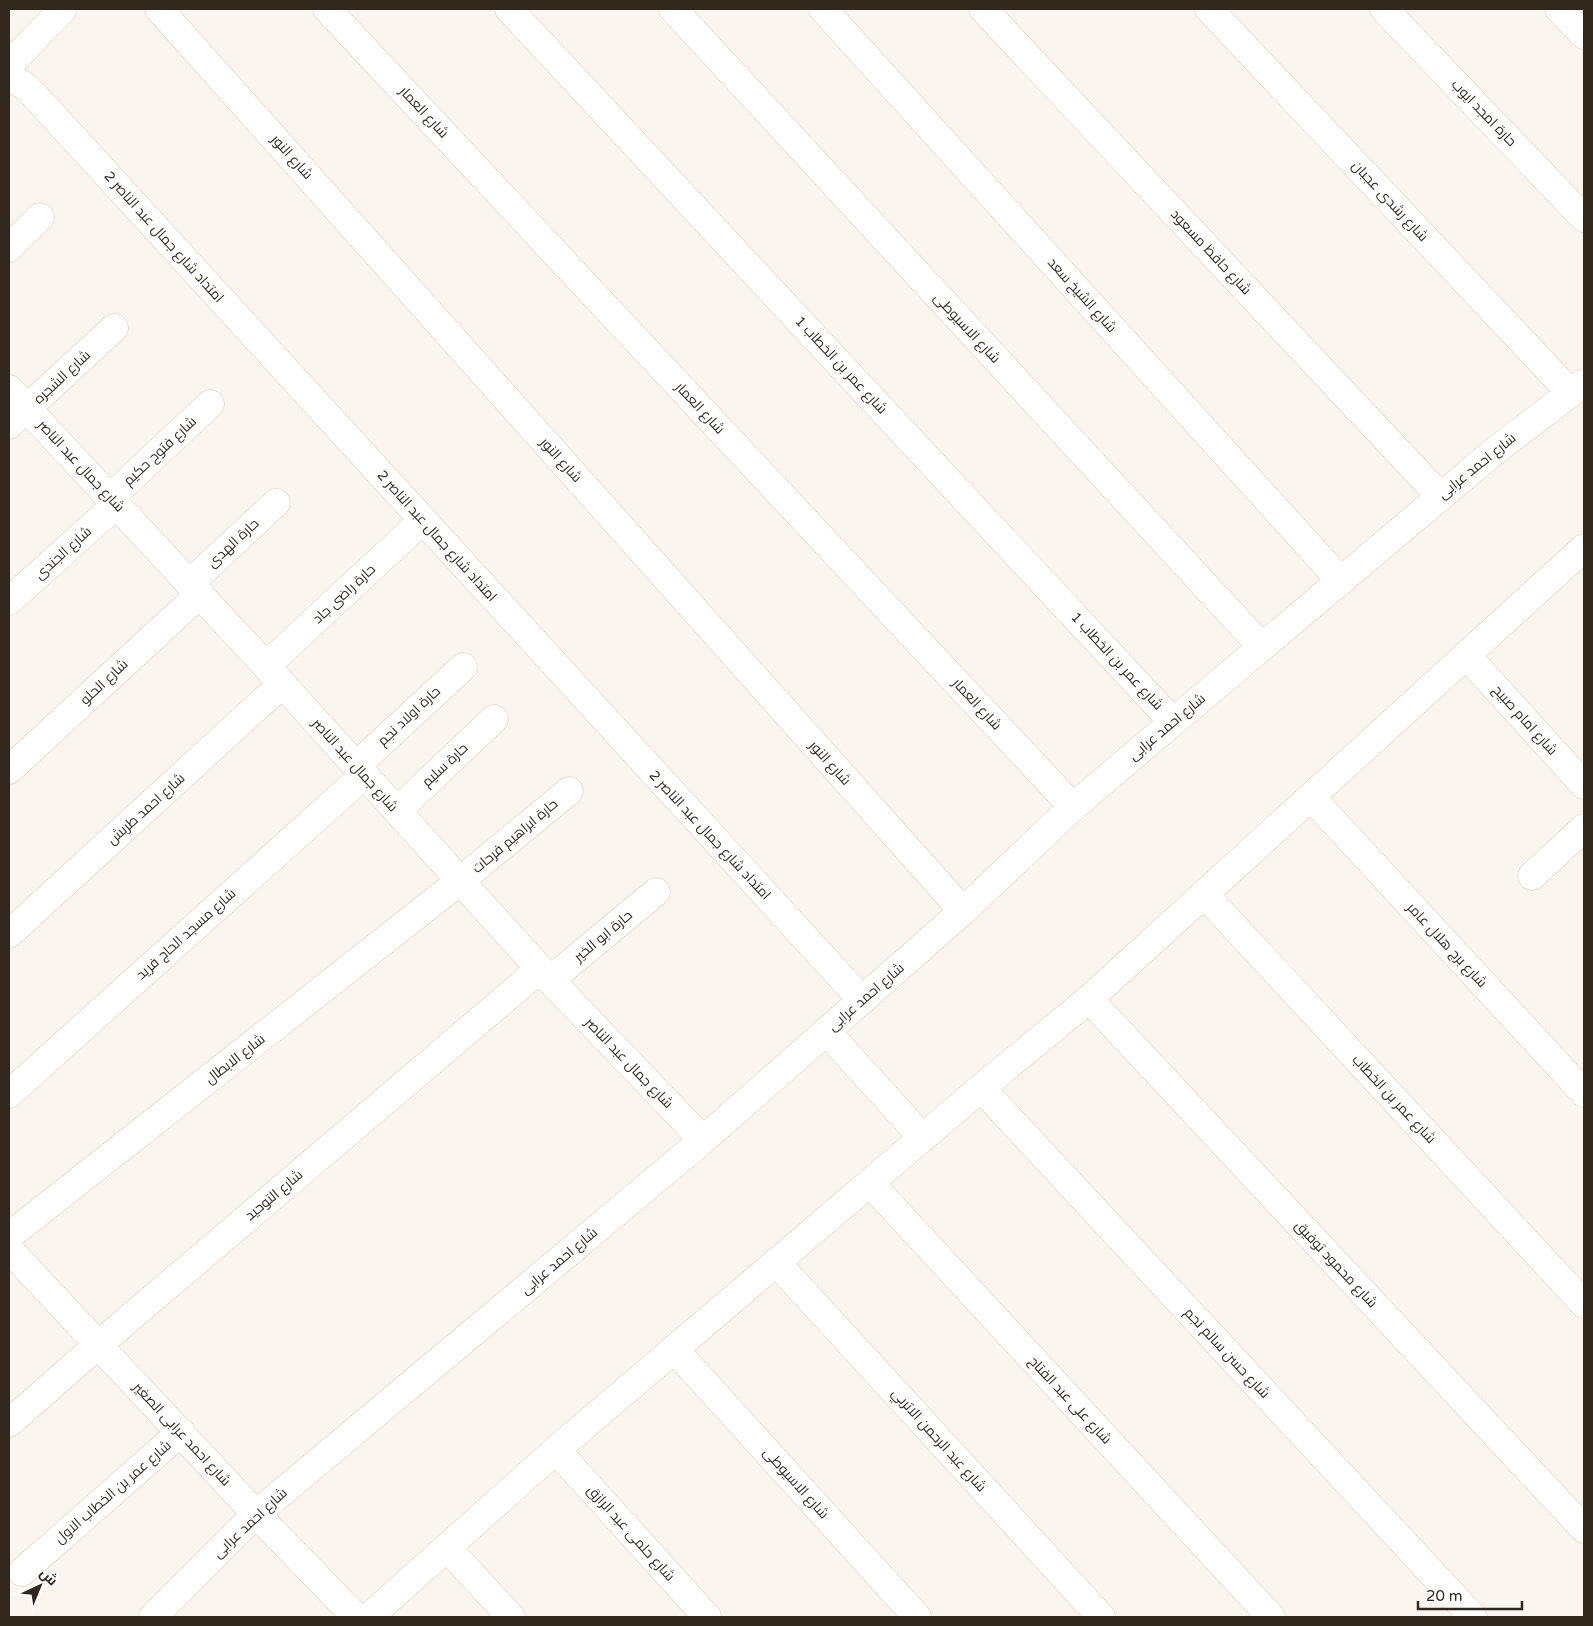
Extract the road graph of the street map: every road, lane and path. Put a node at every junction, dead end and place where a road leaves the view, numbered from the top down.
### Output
1 (63, 9) edge
2 (160, 9) edge
3 (327, 9) edge
4 (673, 9) edge
5 (823, 9) edge
6 (983, 9) edge
7 (1209, 9) edge
8 (1384, 9) edge
9 (1559, 9) edge
10 (512, 10) edge
11 (1584, 35) edge
12 (9, 65) edge
13 (9, 76) edge
14 (40, 218) dead end
15 (1584, 218) edge
16 (9, 248) edge
17 (114, 328) dead end
18 (1577, 388) edge
19 (9, 389) edge
20 (210, 404) dead end
21 (18, 417) edge
22 (1440, 496) junction
23 (114, 501) junction
24 (276, 503) dead end
25 (422, 521) junction
26 (1583, 552) edge
27 (1341, 581) junction
28 (195, 589) junction
29 (9, 601) edge
30 (1262, 646) junction
31 (1466, 655) junction
32 (463, 667) dead end
33 (274, 675) junction
34 (494, 720) dead end
35 (1173, 722) junction
36 (9, 770) edge
37 (360, 770) junction
38 (1584, 785) edge
39 (568, 791) dead end
40 (1311, 797) junction
41 (1073, 808) junction
42 (397, 811) junction
43 (1584, 828) edge
44 (1532, 876) dead end
45 (460, 881) junction
46 (656, 892) dead end
47 (1204, 894) junction
48 (963, 911) junction
49 (9, 934) edge
50 (545, 975) junction
51 (1089, 999) junction
52 (862, 1000) junction
53 (826, 1031) junction
54 (981, 1088) junction
55 (1584, 1093) edge
56 (9, 1094) edge
57 (922, 1138) junction
58 (703, 1140) junction
59 (870, 1183) junction
60 (9, 1236) edge
61 (13, 1261) edge
62 (776, 1262) junction
63 (1584, 1304) edge
64 (98, 1345) junction
65 (674, 1349) junction
66 (9, 1424) edge
67 (181, 1432) junction
68 (556, 1450) junction
69 (256, 1514) junction
70 (1584, 1529) edge
71 (447, 1548) junction
72 (22, 1572) dead end
73 (153, 1617) edge
74 (356, 1617) edge
75 (369, 1617) edge
76 (511, 1617) edge
77 (707, 1617) edge
78 (917, 1617) edge
79 (1101, 1617) edge
80 (1271, 1617) edge
81 (1473, 1617) edge

1 - 12 street
2 - 48 street, شارع النور
3 - 41 street, شارع العمار
4 - 30 street, شارع الاسيوطى
5 - 27 street, شارع الشيخ سعد
6 - 22 street, شارع حافظ مسعود
7 - 18 street, شارع رشدى عجبان
8 - 15 street, حارة امجد ايوب
9 - 11 street
10 - 35 street, شارع عمر بن الخطاب 1
13 - 25 street, امتداد شارع جمال عبد الناصر 2
14 - 16 street
17 - 21 street, شارع الشجره
18 - 22 street, شارع احمد عرابى
19 - 21 street, شارع جمال عبد الناصر
20 - 23 street, شارع فتوح حكيم
21 - 23 street, شارع جمال عبد الناصر
22 - 27 street, شارع احمد عرابى
23 - 28 street, شارع جمال عبد الناصر
23 - 29 street, شارع الجندى
24 - 28 street, حارة الهدى
25 - 33 street, حارة راضى جاد
25 - 52 street, امتداد شارع جمال عبد الناصر 2
26 - 31 street
27 - 30 street, شارع احمد عرابى
28 - 33 street, شارع جمال عبد الناصر
28 - 36 street, شارع الحلو
30 - 35 street, شارع احمد عرابى
31 - 38 street, شارع امام صبيح
31 - 40 street
32 - 37 street, حارة اولاد نجم
33 - 37 street, شارع جمال عبد الناصر
33 - 49 street, شارع احمد طربش
34 - 42 street, حارة سليم
35 - 41 street, شارع احمد عرابى
37 - 42 street, شارع جمال عبد الناصر
37 - 56 street, شارع مسجد الحاج فريد
39 - 45 street, حارة ابراهيم فرحات
40 - 47 street
40 - 55 street, شارع برج هلال عامر
41 - 48 street, شارع احمد عرابى
42 - 45 street, شارع جمال عبد الناصر
43 - 44 street
45 - 50 street, شارع جمال عبد الناصر
45 - 60 street, شارع الابطال
46 - 50 street, حارة ابو الخير
47 - 51 street
47 - 63 street, شارع عمر بن الخطاب
48 - 52 street, شارع احمد عرابى
50 - 58 street, شارع جمال عبد الناصر
50 - 64 street, شارع التوحيد
51 - 54 street
51 - 70 street, شارع محمود توفيق
52 - 53 street, شارع احمد عرابى
53 - 57 street
53 - 58 street, شارع احمد عرابى
54 - 57 street
54 - 81 street, شارع حسن سالم نجم
57 - 59 street
58 - 69 street, شارع احمد عرابى
59 - 62 street
59 - 80 street, شارع على عبد الفتاح
61 - 64 street, شارع احمد عرابى الصغير
62 - 65 street
62 - 79 street, شارع عبد الرحمن الاتربي
64 - 66 street, شارع التوحيد
64 - 67 street, شارع احمد عرابى الصغير
65 - 68 street
65 - 78 street, شارع الاسيوطى
67 - 69 street, شارع احمد عرابى الصغير
67 - 72 street, شارع عمر بن الخطاب الاول
68 - 71 street
68 - 77 street, شارع حلمى عبد الرازق
69 - 73 street, شارع احمد عرابى
69 - 74 street, شارع احمد عرابى الصغير
71 - 75 street
71 - 76 street

